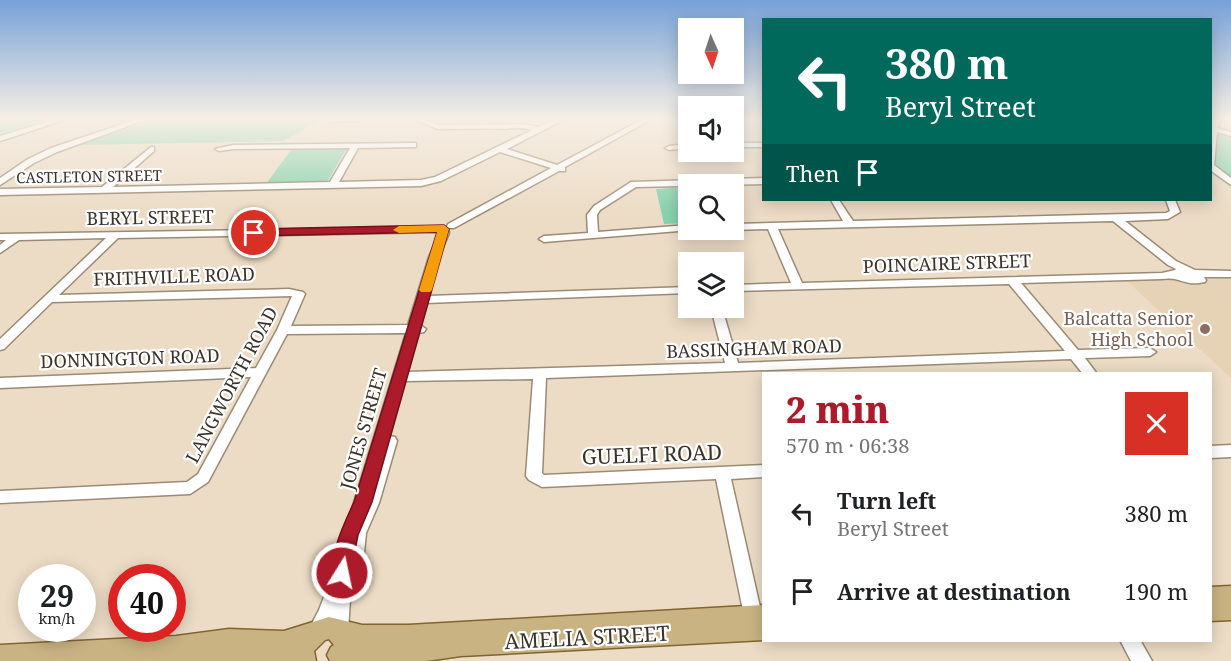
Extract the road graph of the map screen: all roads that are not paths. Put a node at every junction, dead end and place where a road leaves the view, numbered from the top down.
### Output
1 (54, 150) edge
2 (151, 150) edge
3 (353, 150) edge
4 (498, 150) edge
5 (502, 150) edge
6 (593, 150) edge
7 (595, 150) edge
8 (1212, 167) edge
9 (559, 169) junction
10 (1212, 178) edge
11 (1227, 179) edge
12 (762, 181) edge
13 (0, 183) edge
14 (333, 185) junction
15 (105, 189) junction
16 (0, 192) edge
17 (836, 201) edge
18 (1171, 201) edge
19 (1117, 219) junction
20 (850, 225) junction
21 (772, 226) junction
22 (744, 227) edge
23 (678, 229) edge
24 (449, 230) junction
25 (115, 235) junction
26 (593, 235) junction
27 (0, 237) edge
28 (16, 237) junction
29 (544, 239) dead end
30 (0, 250) edge
31 (1185, 273) junction
32 (1231, 274) edge
33 (1012, 280) junction
34 (798, 286) junction
35 (744, 288) edge
36 (678, 290) edge
37 (299, 294) joint
38 (49, 298) junction
39 (426, 298) junction
40 (719, 318) edge
41 (418, 327) junction
42 (283, 330) junction
43 (5, 336) edge
44 (0, 346) edge
45 (1150, 352) dead end
46 (1076, 356) junction
47 (733, 367) junction
48 (810, 369) edge
49 (261, 372) junction
50 (1089, 372) edge
51 (540, 374) junction
52 (403, 378) junction
53 (0, 383) edge
54 (1231, 451) edge
55 (1212, 452) edge
56 (762, 471) edge
57 (722, 474) junction
58 (0, 497) edge
59 (1231, 596) edge
60 (1212, 597) edge
61 (1231, 609) edge
62 (1212, 610) edge
63 (759, 622) edge
64 (331, 641) edge
65 (1129, 642) edge
66 (0, 657) edge
67 (306, 659) edge
68 (188, 661) edge
69 (1142, 661) edge

1 - 13 street
2 - 15 street
3 - 14 street
4 - 14 street, CASTLETON STREET
5 - 9 street
6 - 9 street
7 - 9 street
8 - 11 street
9 - 24 street
10 - 11 street
12 - 26 street
14 - 15 street, CASTLETON STREET
15 - 16 street, CASTLETON STREET
17 - 20 street
18 - 19 street
19 - 20 street
19 - 31 street
20 - 21 street
21 - 22 street
21 - 34 street
23 - 26 street
24 - 25 street, BERYL STREET
24 - 39 street, JONES STREET
25 - 28 street, BERYL STREET
25 - 38 street
26 - 29 street
27 - 28 street, BERYL STREET
28 - 30 street
31 - 32 street, POINCAIRE STREET
31 - 33 street, POINCAIRE STREET
33 - 34 street, POINCAIRE STREET
33 - 46 street
34 - 35 street, POINCAIRE STREET
36 - 39 street
37 - 38 street, FRITHVILLE ROAD
37 - 42 street, LANGWORTH ROAD
38 - 43 street
39 - 41 street, JONES STREET
40 - 47 street
41 - 42 street
41 - 52 street, JONES STREET
42 - 49 street, LANGWORTH ROAD
43 - 44 street
45 - 46 street, BASSINGHAM ROAD
46 - 48 street, BASSINGHAM ROAD
46 - 50 street
47 - 48 street, BASSINGHAM ROAD
47 - 51 street, BASSINGHAM ROAD
49 - 53 street, DONNINGTON ROAD
49 - 58 street, LANGWORTH ROAD
51 - 52 street, BASSINGHAM ROAD
51 - 57 street, GUELFI ROAD
52 - 64 street, JONES STREET
52 - 64 street, JONES STREET
54 - 55 street
56 - 57 street, GUELFI ROAD
57 - 63 street
59 - 60 main road
61 - 62 main road
63 - 64 main road, AMELIA STREET
64 - 66 main road, AMELIA STREET
64 - 67 main road
65 - 69 street
67 - 68 main road

